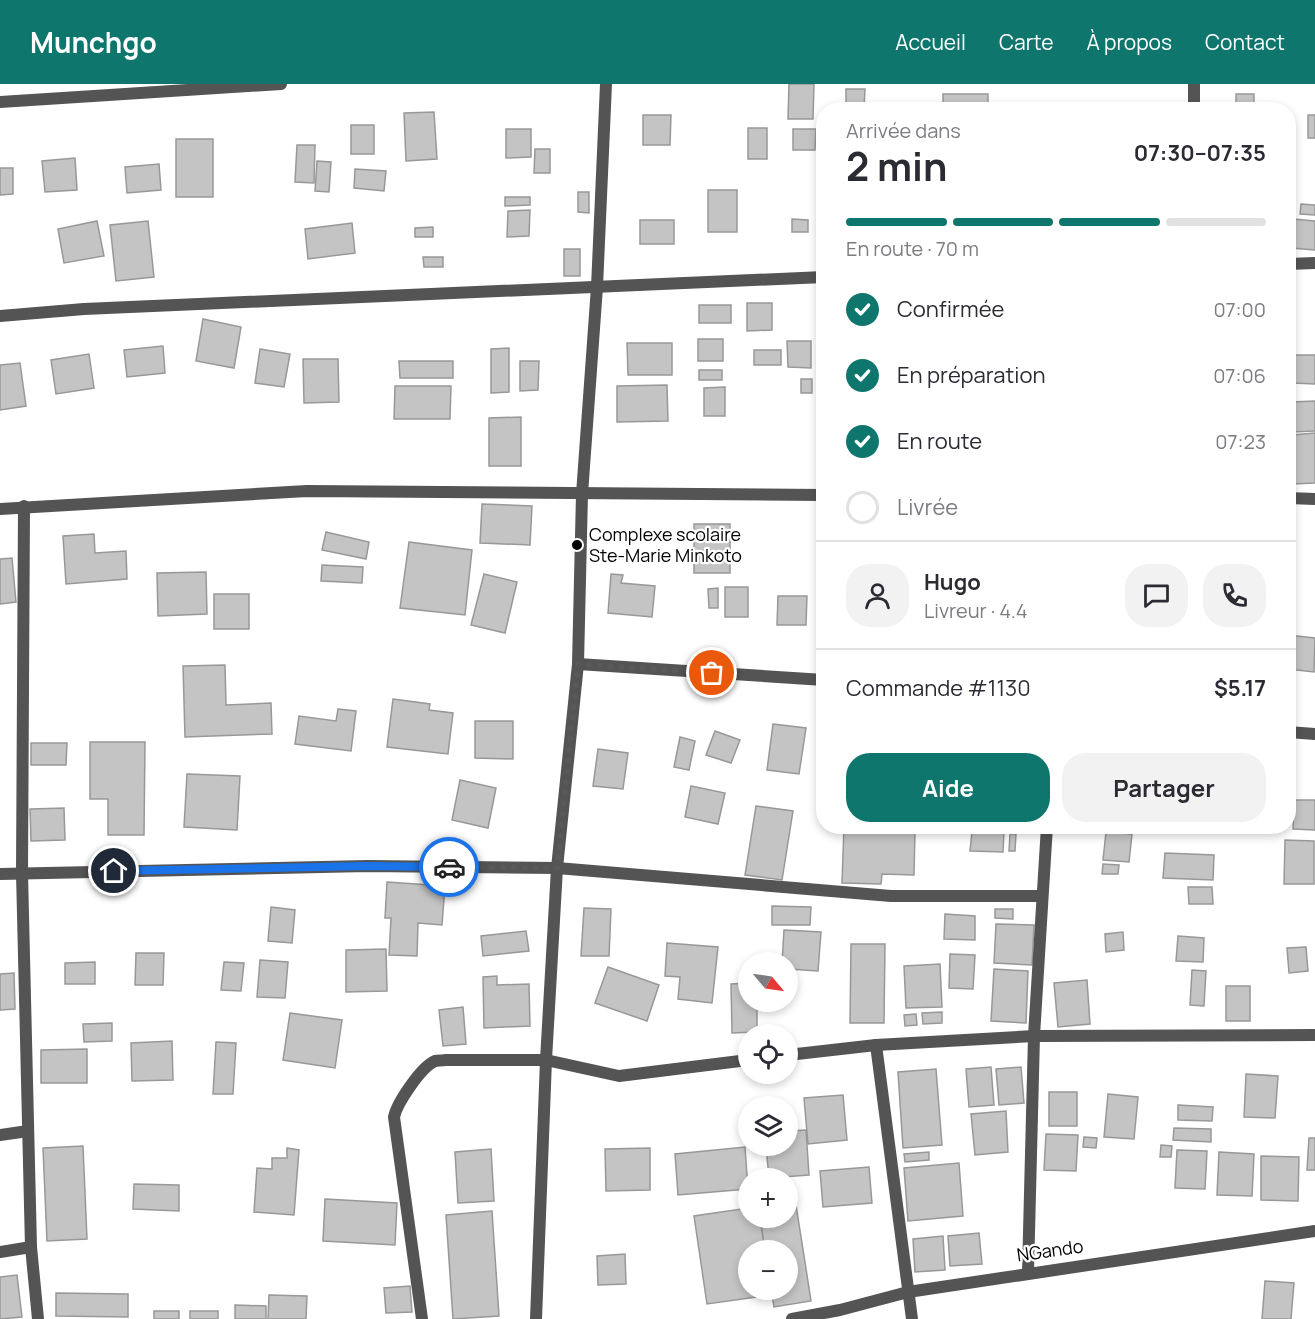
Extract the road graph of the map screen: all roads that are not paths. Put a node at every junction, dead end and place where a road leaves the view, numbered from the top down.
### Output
1 (282, 84) edge
2 (606, 84) edge
3 (1194, 84) edge
4 (0, 102) edge
5 (1194, 102) edge
6 (1315, 263) edge
7 (1296, 264) edge
8 (816, 277) edge
9 (597, 287) junction
10 (0, 316) edge
11 (582, 494) junction
12 (816, 495) edge
13 (1296, 498) edge
14 (1315, 499) edge
15 (24, 506) junction
16 (0, 509) edge
17 (578, 664) junction
18 (816, 679) edge
19 (1296, 733) edge
20 (1315, 734) edge
21 (1046, 834) edge
22 (557, 868) junction
23 (22, 873) junction
24 (0, 874) edge
25 (1042, 896) junction
26 (1034, 1035) junction
27 (1315, 1035) edge
28 (876, 1045) junction
29 (798, 1054) edge
30 (546, 1060) junction
31 (738, 1061) edge
32 (28, 1131) junction
33 (0, 1135) edge
34 (1315, 1231) edge
35 (31, 1247) junction
36 (0, 1252) edge
37 (1028, 1272) junction
38 (908, 1292) junction
39 (38, 1319) edge
40 (422, 1319) edge
41 (536, 1319) edge
42 (792, 1319) edge
43 (912, 1319) edge

1 - 4 street
2 - 9 street
3 - 5 street
6 - 7 street
8 - 9 street
9 - 10 street
9 - 11 street
11 - 12 street
11 - 15 street
11 - 17 street
13 - 14 street
15 - 16 street
15 - 23 street
17 - 18 street
17 - 22 street
19 - 20 street
21 - 25 street
22 - 23 street
22 - 25 street
22 - 30 street
23 - 24 street
23 - 32 street
25 - 26 street
26 - 27 street
26 - 28 street
26 - 37 street
28 - 29 street
28 - 38 street
30 - 31 street
30 - 40 street
30 - 41 street
32 - 33 street
32 - 35 street
34 - 37 street, NGando
35 - 36 street
35 - 39 street
37 - 38 street, NGando
38 - 42 street, NGando
38 - 43 street

